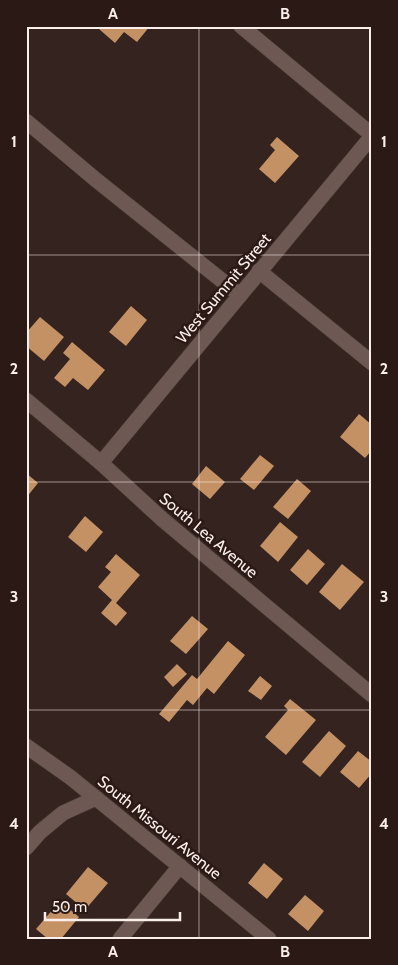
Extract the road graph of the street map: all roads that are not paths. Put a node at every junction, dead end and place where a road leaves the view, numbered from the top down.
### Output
1 (251, 29) edge
2 (26, 120) edge
3 (372, 135) edge
4 (260, 271) junction
5 (240, 294) junction
6 (372, 364) edge
7 (26, 400) edge
8 (101, 463) junction
9 (372, 695) edge
10 (26, 746) edge
11 (96, 798) junction
12 (26, 848) edge
13 (180, 866) junction
14 (120, 939) edge
15 (269, 939) edge

1 - 3 street
2 - 5 street
3 - 4 street, West Summit Street
4 - 5 street, West Summit Street
4 - 6 street
5 - 8 street, West Summit Street
7 - 8 street, South Lea Avenue
8 - 9 street, South Lea Avenue
10 - 11 street, South Missouri Avenue
11 - 12 street
11 - 13 street, South Missouri Avenue
13 - 14 street
13 - 15 street, South Missouri Avenue

